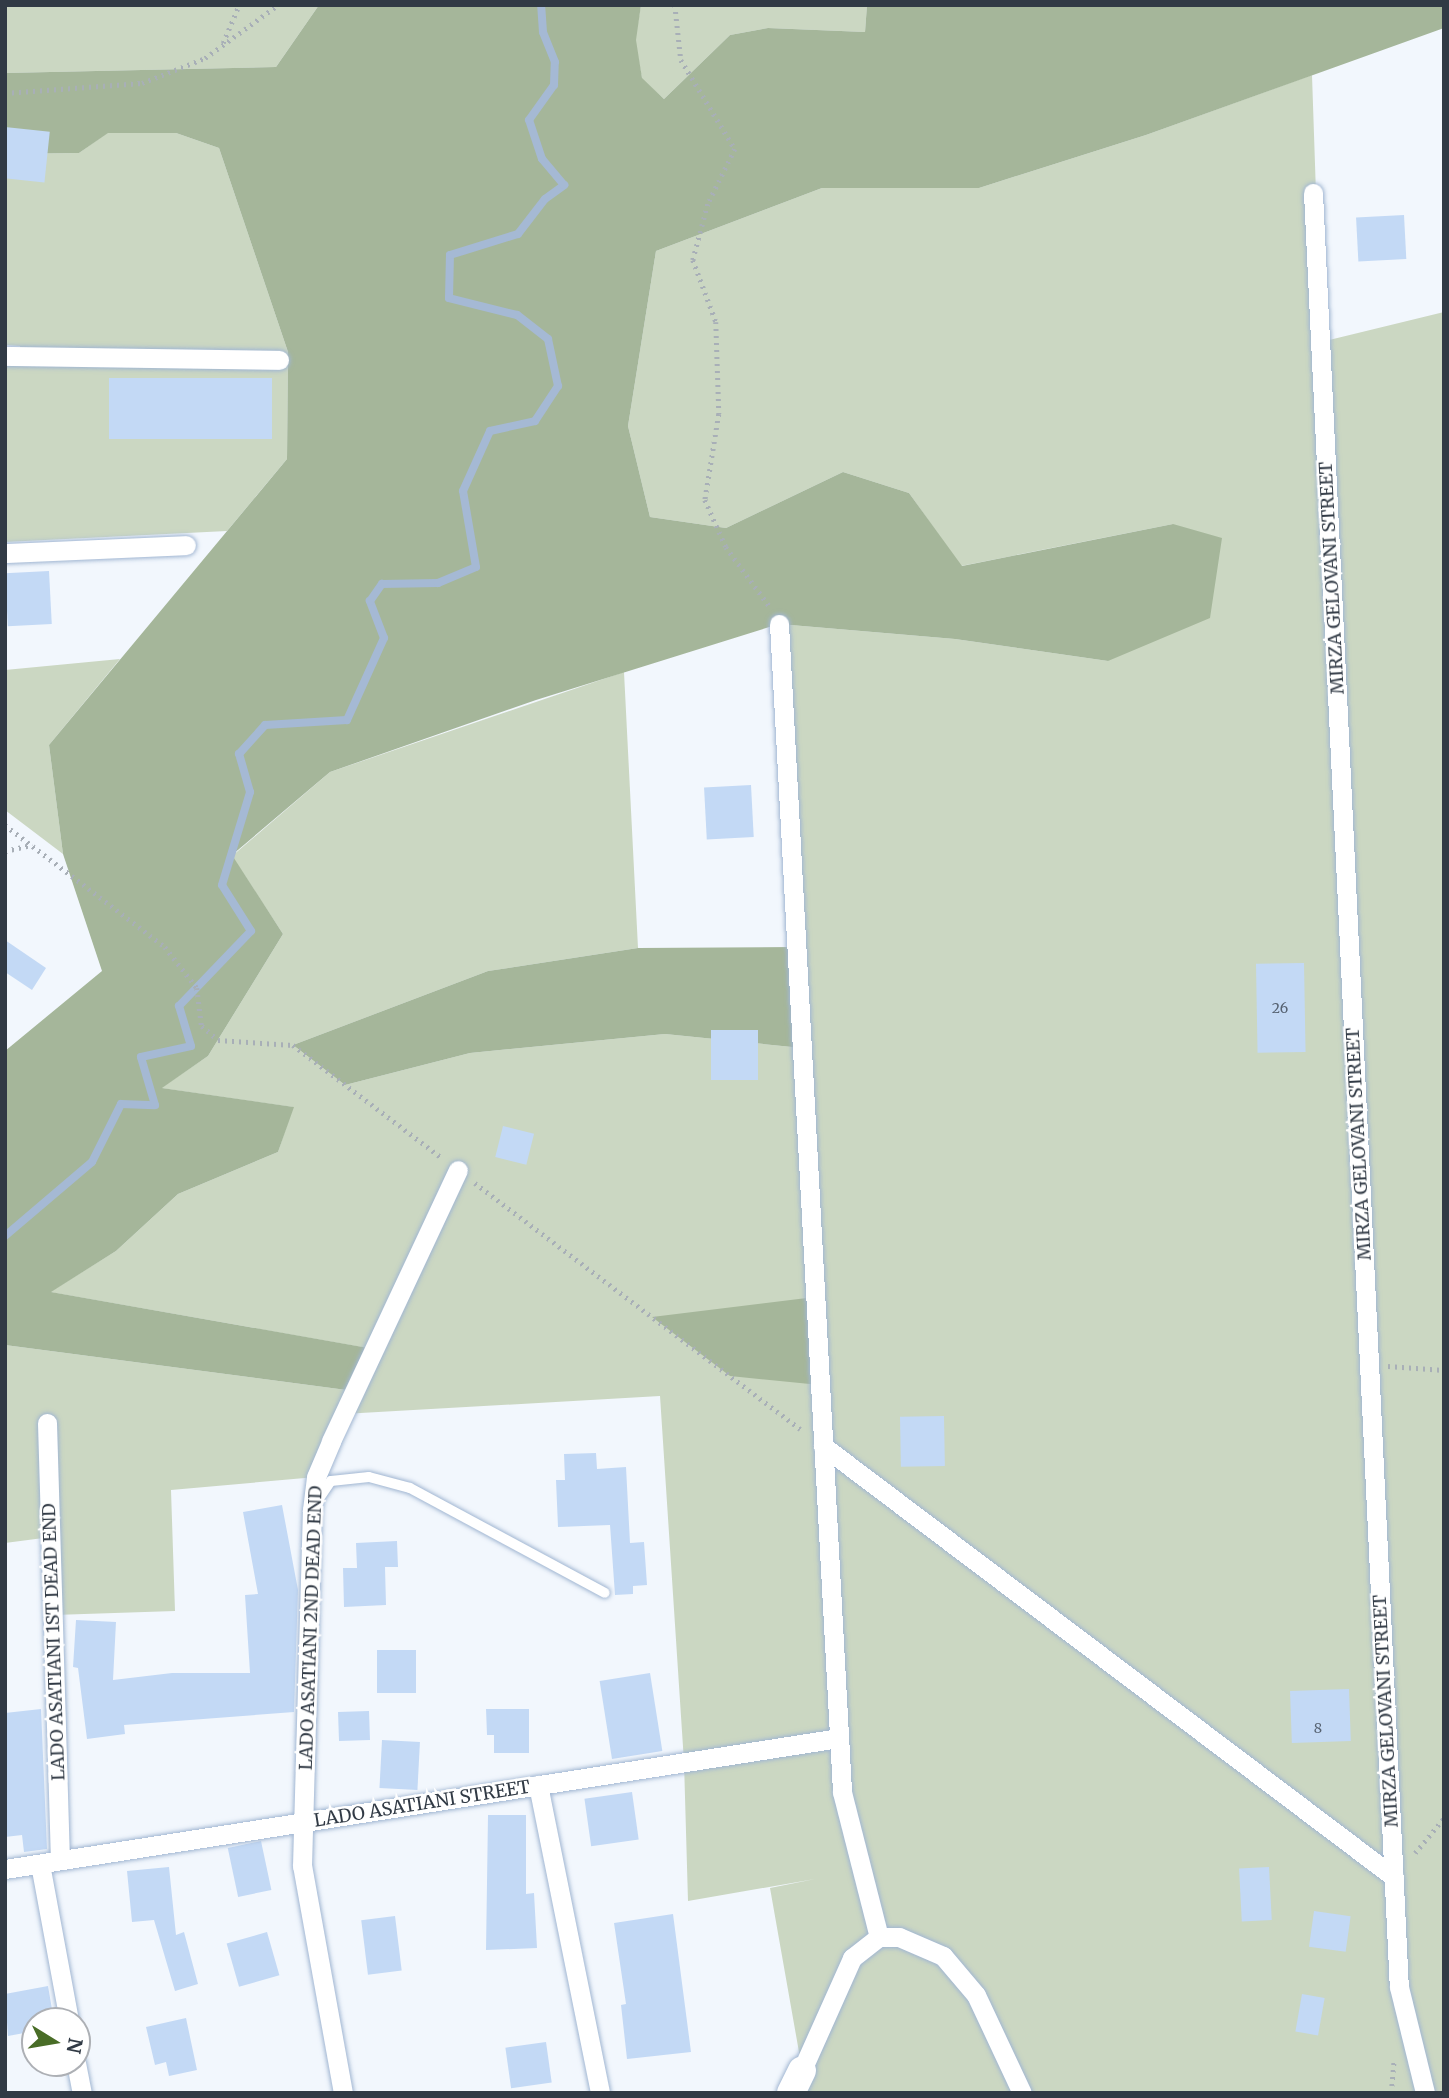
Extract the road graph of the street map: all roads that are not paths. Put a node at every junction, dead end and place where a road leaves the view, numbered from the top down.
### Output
1 (1313, 193) dead end
2 (5, 356) edge
3 (279, 360) dead end
4 (186, 545) dead end
5 (5, 553) edge
6 (779, 624) road end
7 (458, 1170) road end
8 (47, 1423) dead end
9 (823, 1446) junction
10 (312, 1510) junction
11 (605, 1593) dead end
12 (839, 1738) junction
13 (538, 1785) junction
14 (305, 1822) junction
15 (60, 1860) junction
16 (40, 1864) junction
17 (5, 1869) edge
18 (1394, 1877) junction
19 (879, 1937) junction
20 (66, 2007) edge
21 (797, 2081) edge
22 (343, 2093) edge
23 (600, 2093) edge
24 (1022, 2093) edge
25 (1425, 2093) edge

1 - 18 street, MIRZA GELOVANI STREET
2 - 3 street
4 - 5 street
6 - 9 street
7 - 10 street, LADO ASATIANI 2ND DEAD END
8 - 15 street, LADO ASATIANI 1ST DEAD END
9 - 12 street
9 - 18 street
10 - 11 lane
10 - 14 street, LADO ASATIANI 2ND DEAD END
12 - 13 street, LADO ASATIANI STREET
12 - 19 street
13 - 14 street, LADO ASATIANI STREET
13 - 23 street
14 - 15 street, LADO ASATIANI STREET
14 - 22 street, LADO ASATIANI 2ND DEAD END
15 - 16 street, LADO ASATIANI STREET
16 - 17 street, LADO ASATIANI STREET
16 - 20 street
18 - 25 street, MIRZA GELOVANI STREET
19 - 21 street
19 - 24 street

